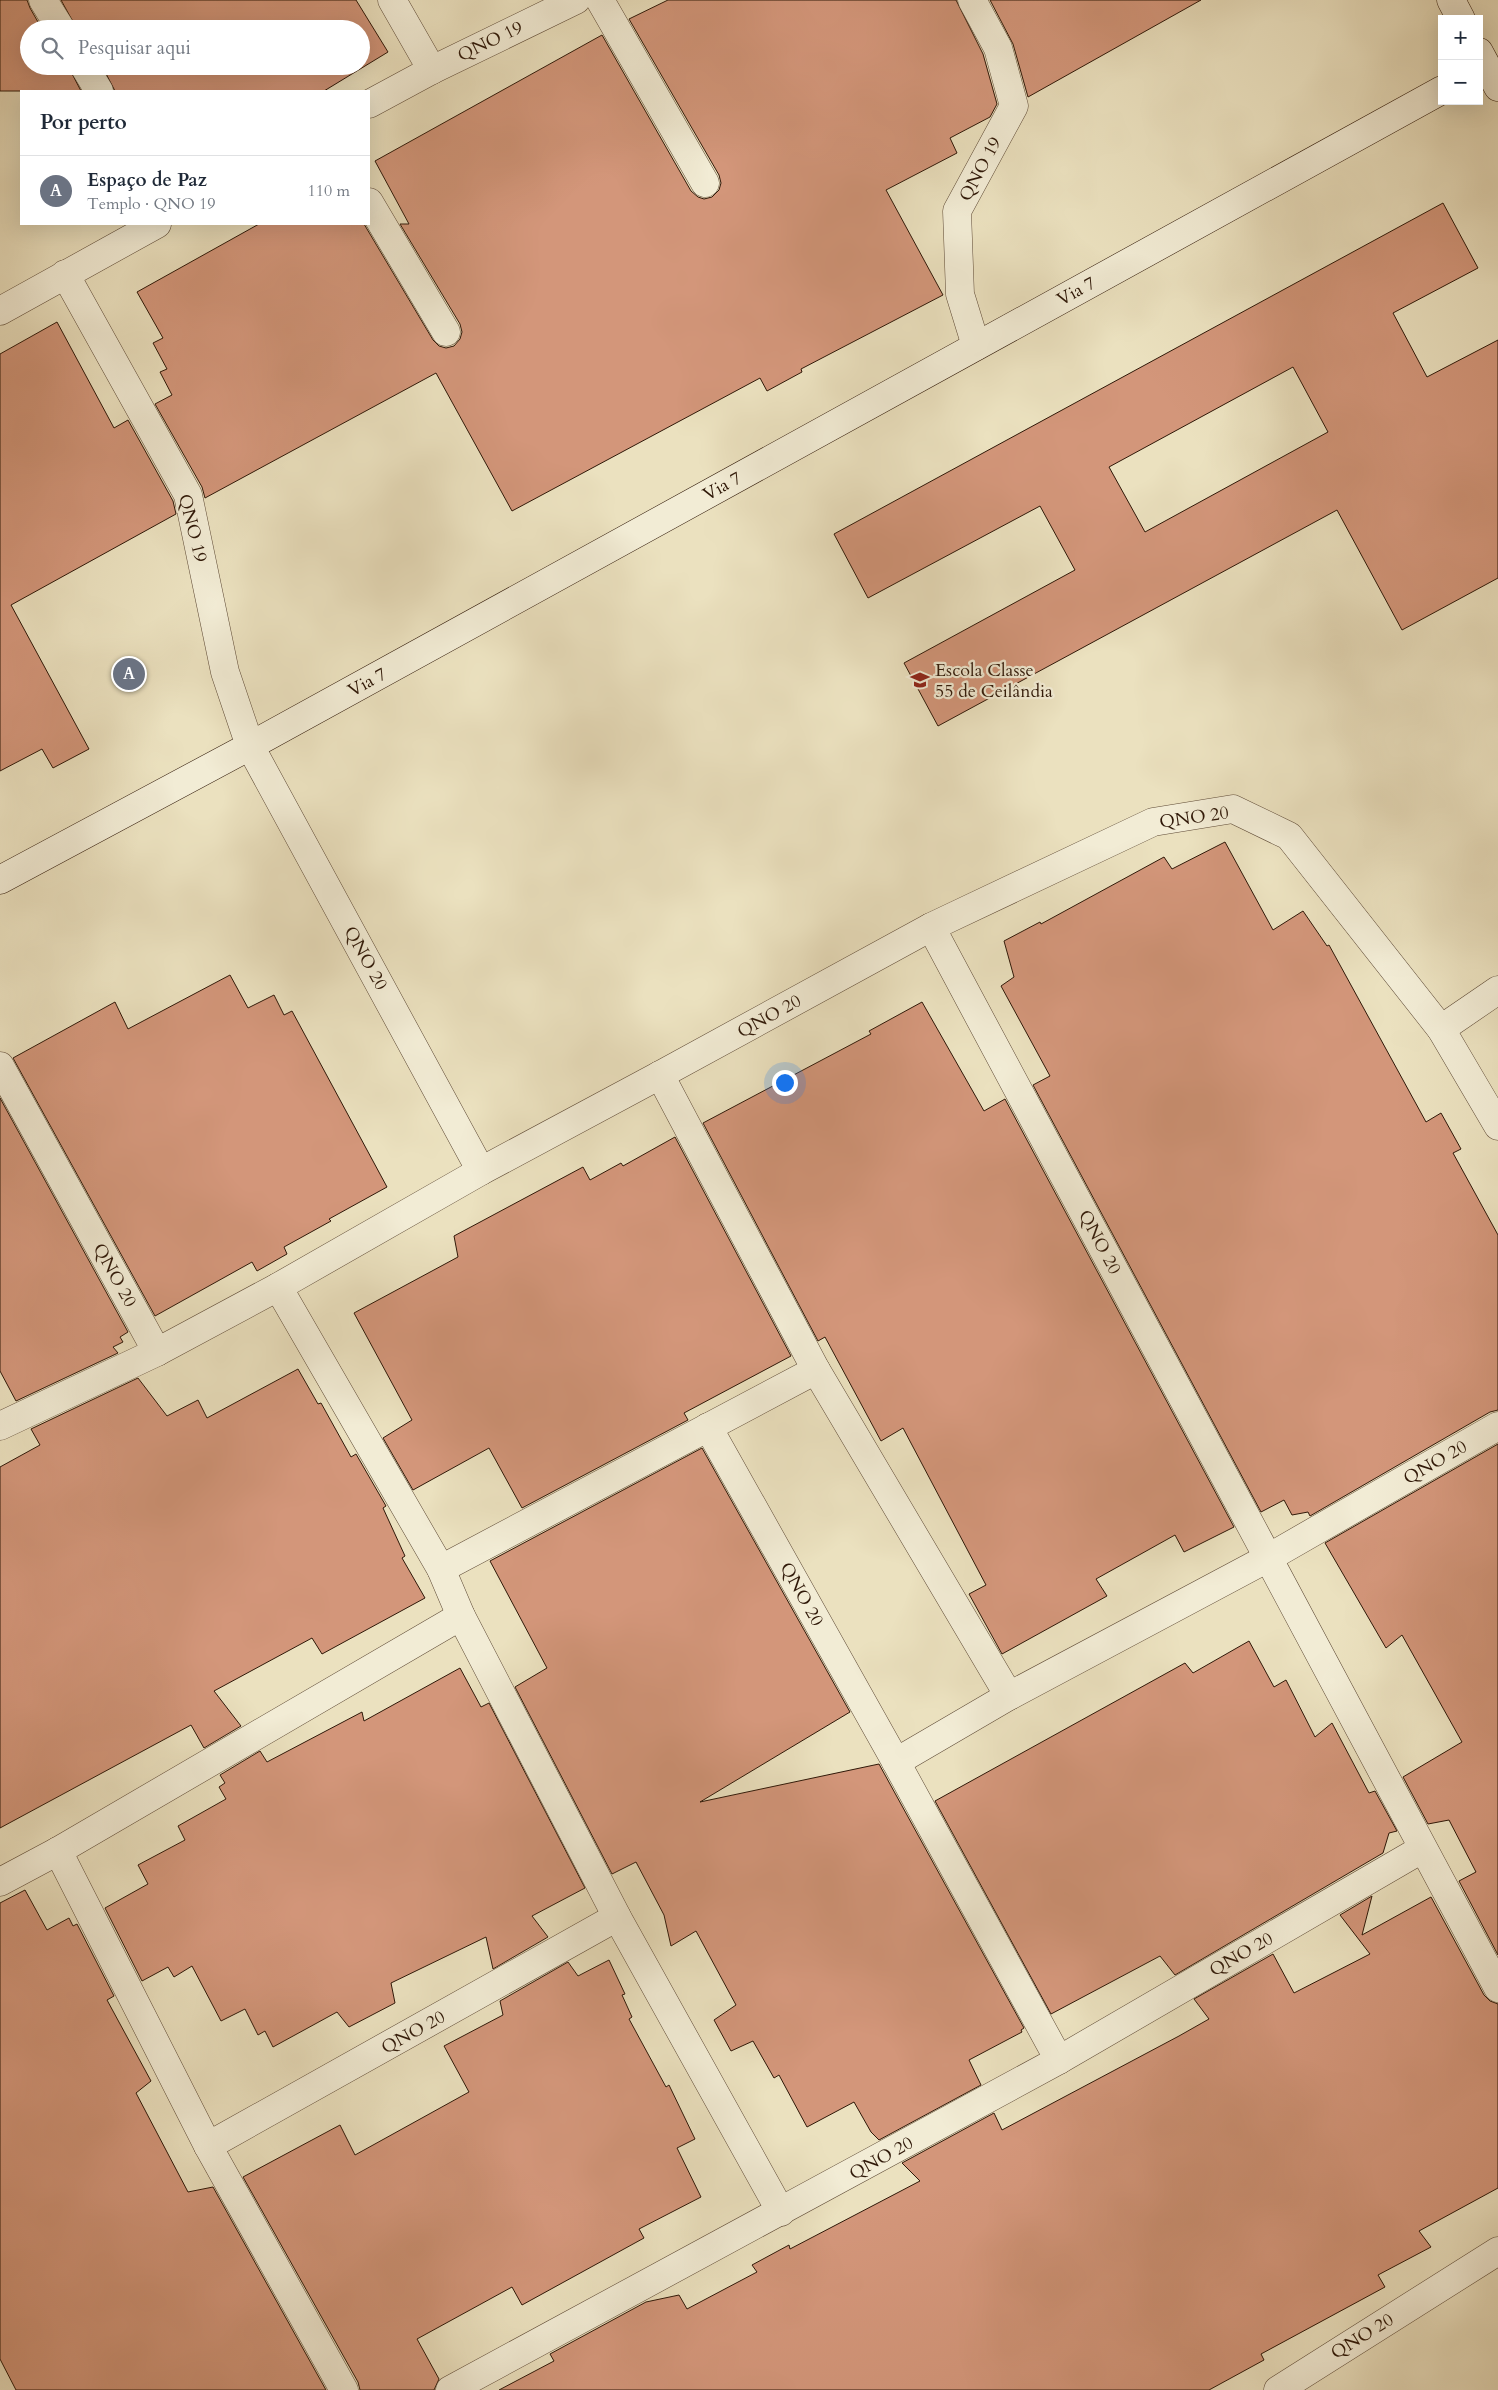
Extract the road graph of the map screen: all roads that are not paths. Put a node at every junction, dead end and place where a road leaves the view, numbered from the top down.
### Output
1 (43, 0) edge
2 (392, 0) edge
3 (576, 0) edge
4 (600, 0) edge
5 (972, 0) edge
6 (1451, 0) edge
7 (1459, 15) edge
8 (55, 20) edge
9 (432, 70) junction
10 (89, 75) edge
11 (98, 90) edge
12 (1438, 92) edge
13 (370, 103) edge
14 (705, 183) dead end
15 (370, 204) edge
16 (155, 225) edge
17 (65, 274) junction
18 (0, 311) edge
19 (446, 332) dead end
20 (976, 346) junction
21 (250, 746) junction
22 (0, 880) edge
23 (931, 927) junction
24 (1498, 990) edge
25 (1441, 1029) junction
26 (0, 1066) edge
27 (660, 1076) junction
28 (1498, 1126) edge
29 (481, 1171) junction
30 (278, 1287) junction
31 (157, 1352) junction
32 (816, 1370) junction
33 (0, 1426) edge
34 (708, 1426) junction
35 (1498, 1426) edge
36 (1268, 1558) junction
37 (441, 1569) junction
38 (461, 1616) junction
39 (1009, 1696) junction
40 (896, 1762) junction
41 (1422, 1849) junction
42 (58, 1851) junction
43 (0, 1882) edge
44 (618, 1917) junction
45 (1498, 1988) edge
46 (1059, 2060) junction
47 (208, 2146) junction
48 (781, 2212) junction
49 (1498, 2251) edge
50 (344, 2390) edge
51 (450, 2390) edge
52 (1278, 2390) edge

1 - 8 street
2 - 9 street
3 - 9 street, QNO 19
4 - 14 street
5 - 20 street, QNO 19
6 - 7 street
9 - 13 street, QNO 19
10 - 11 street
12 - 20 street, Via 7
15 - 19 street
16 - 17 street
17 - 18 street
17 - 21 street, QNO 19
20 - 21 street, Via 7
21 - 22 street, Via 7
21 - 29 street, QNO 20
23 - 25 street, QNO 20
23 - 27 street, QNO 20
23 - 36 street, QNO 20
24 - 25 street
25 - 28 street, QNO 20
26 - 31 street, QNO 20
27 - 29 street, QNO 20
27 - 32 street
29 - 30 street, QNO 20
30 - 31 street, QNO 20
30 - 37 street
31 - 33 street, QNO 20
32 - 34 street
32 - 39 street
34 - 37 street
34 - 40 street, QNO 20
35 - 36 street, QNO 20
36 - 39 street, QNO 20
36 - 41 street, QNO 20
37 - 38 street
38 - 42 street
38 - 44 street
39 - 40 street, QNO 20
40 - 46 street, QNO 20
41 - 45 street, QNO 20
41 - 46 street, QNO 20
42 - 43 street
42 - 47 street
44 - 47 street, QNO 20
44 - 48 street
46 - 48 street, QNO 20
47 - 50 street
48 - 51 street, QNO 20
49 - 52 street, QNO 20

